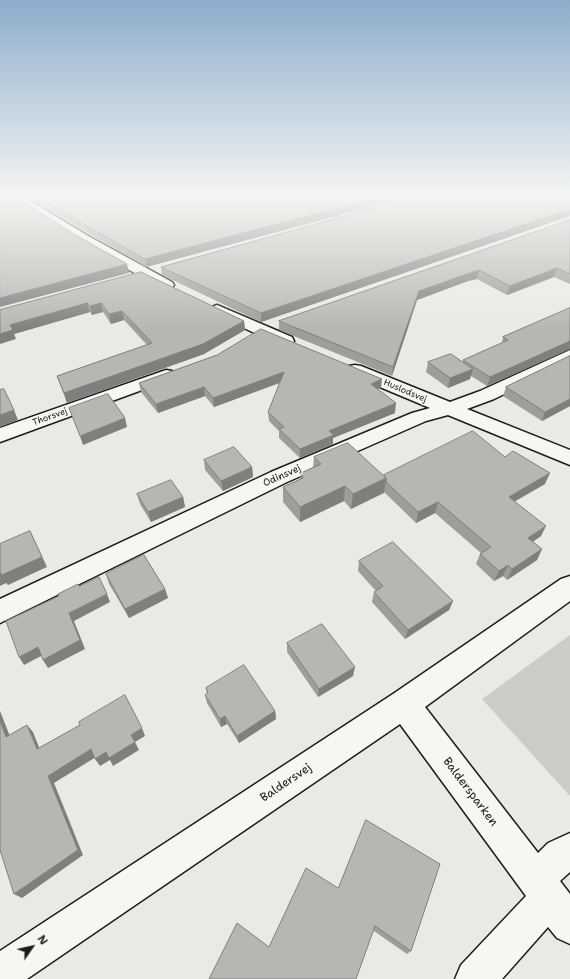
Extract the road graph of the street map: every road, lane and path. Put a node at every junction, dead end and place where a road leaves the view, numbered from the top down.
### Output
1 (84, 240) edge
2 (168, 268) edge
3 (137, 276) junction
4 (179, 291) edge
5 (206, 304) edge
6 (282, 322) edge
7 (254, 334) junction
8 (304, 348) edge
9 (570, 355) edge
10 (340, 364) edge
11 (182, 370) edge
12 (448, 409) junction
13 (0, 435) edge
14 (570, 458) edge
15 (570, 587) edge
16 (0, 612) edge
17 (404, 704) junction
18 (570, 851) edge
19 (552, 901) edge
20 (0, 974) edge
21 (475, 979) edge

1 - 3 street
2 - 3 street
3 - 4 street
5 - 7 street
6 - 7 street
7 - 8 street
9 - 12 street, Odinsvej
10 - 12 street, Huslodsvej
11 - 13 street, Thorsvej
12 - 14 street, Huslodsvej
12 - 16 street, Odinsvej
15 - 17 street, Baldersvej
17 - 19 street, Baldersparken
17 - 20 street, Baldersvej
18 - 19 street
19 - 21 street

